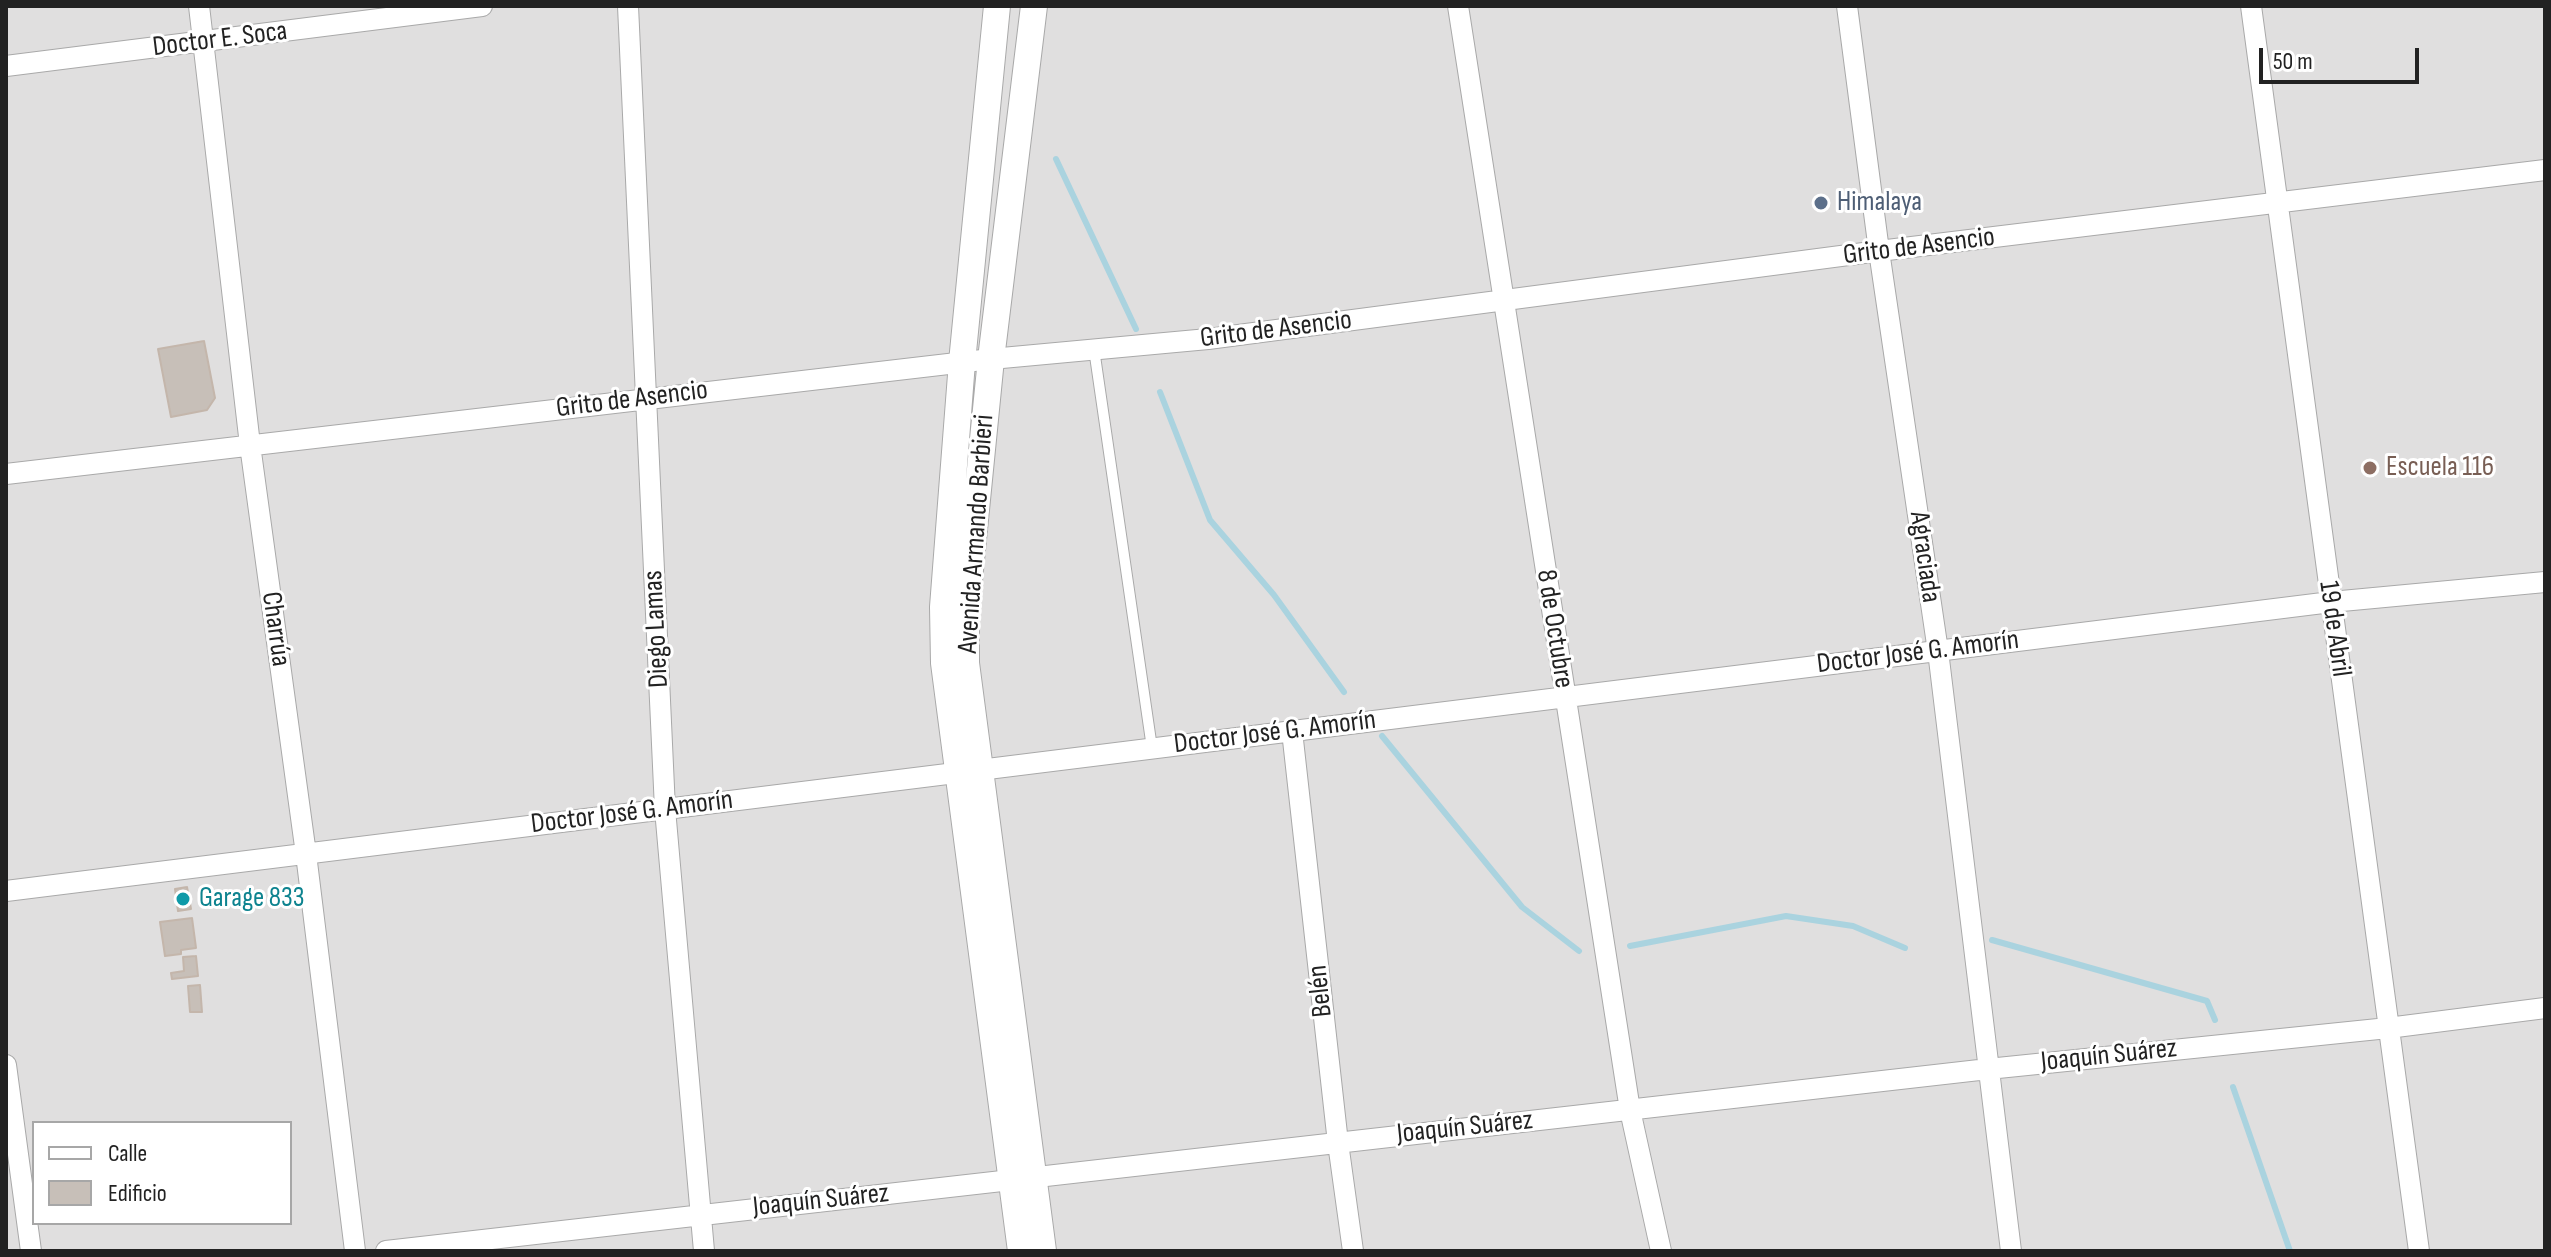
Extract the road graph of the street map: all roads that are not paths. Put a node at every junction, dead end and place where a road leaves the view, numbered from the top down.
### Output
1 (199, 6) edge
2 (482, 6) edge
3 (628, 6) edge
4 (997, 6) edge
5 (1034, 6) edge
6 (1458, 6) edge
7 (1847, 6) edge
8 (2251, 6) edge
9 (203, 42) junction
10 (6, 66) edge
11 (2545, 170) edge
12 (2276, 204) junction
13 (1879, 251) junction
14 (1503, 302) junction
15 (1094, 349) junction
16 (991, 359) junction
17 (962, 362) junction
18 (646, 398) junction
19 (250, 445) junction
20 (6, 474) edge
21 (2545, 582) edge
22 (2331, 602) junction
23 (1938, 651) junction
24 (1565, 697) junction
25 (1292, 731) junction
26 (1152, 748) junction
27 (969, 771) junction
28 (665, 809) junction
29 (306, 854) junction
30 (6, 891) edge
31 (2545, 1008) edge
32 (2388, 1028) junction
33 (6, 1065) edge
34 (1988, 1069) junction
35 (1630, 1110) junction
36 (1338, 1143) junction
37 (1023, 1179) junction
38 (700, 1215) junction
39 (31, 1251) edge
40 (355, 1251) edge
41 (386, 1251) edge
42 (704, 1251) edge
43 (1021, 1251) edge
44 (1043, 1251) edge
45 (1353, 1251) edge
46 (1661, 1251) edge
47 (2011, 1251) edge
48 (2419, 1251) edge

1 - 9 street, Charrúa
2 - 9 street, Doctor E. Soca
3 - 18 street, Diego Lamas
4 - 17 street, Avenida Armando Barbieri
5 - 16 street, Avenida Armando Barbieri
6 - 14 street, 8 de Octubre
7 - 13 street, Agraciada
8 - 12 street, 19 de Abril
9 - 10 street, Doctor E. Soca
9 - 19 street, Charrúa
11 - 12 street, Grito de Asencio
12 - 13 street, Grito de Asencio
12 - 22 street, 19 de Abril
13 - 14 street, Grito de Asencio
13 - 23 street, Agraciada
14 - 15 street, Grito de Asencio
14 - 24 street, 8 de Octubre
15 - 16 street, Grito de Asencio
15 - 26 lane
16 - 17 street, Grito de Asencio
16 - 27 street, Avenida Armando Barbieri
17 - 18 street, Grito de Asencio
17 - 27 street, Avenida Armando Barbieri
18 - 19 street, Grito de Asencio
18 - 28 street, Diego Lamas
19 - 20 street, Grito de Asencio
19 - 29 street, Charrúa
21 - 22 street, Doctor José G. Amorín
22 - 23 street, Doctor José G. Amorín
22 - 32 street, 19 de Abril
23 - 24 street, Doctor José G. Amorín
23 - 34 street, Agraciada
24 - 25 street, Doctor José G. Amorín
24 - 35 street, 8 de Octubre
25 - 26 street, Doctor José G. Amorín
25 - 36 street, Belén
26 - 27 street, Doctor José G. Amorín
27 - 28 street, Doctor José G. Amorín
27 - 37 street, Avenida Armando Barbieri
28 - 29 street, Doctor José G. Amorín
28 - 38 street, Diego Lamas
29 - 30 street, Doctor José G. Amorín
29 - 40 street, Charrúa
31 - 32 street, Joaquín Suárez
32 - 34 street, Joaquín Suárez
32 - 48 street, 19 de Abril
33 - 39 street
34 - 35 street, Joaquín Suárez
34 - 47 street, Agraciada
35 - 36 street, Joaquín Suárez
35 - 46 street, 8 de Octubre
36 - 37 street, Joaquín Suárez
36 - 45 street, Belén
37 - 38 street, Joaquín Suárez
37 - 43 street, Avenida Armando Barbieri
37 - 44 street, Avenida Armando Barbieri
38 - 41 street, Joaquín Suárez
38 - 42 street, Diego Lamas

